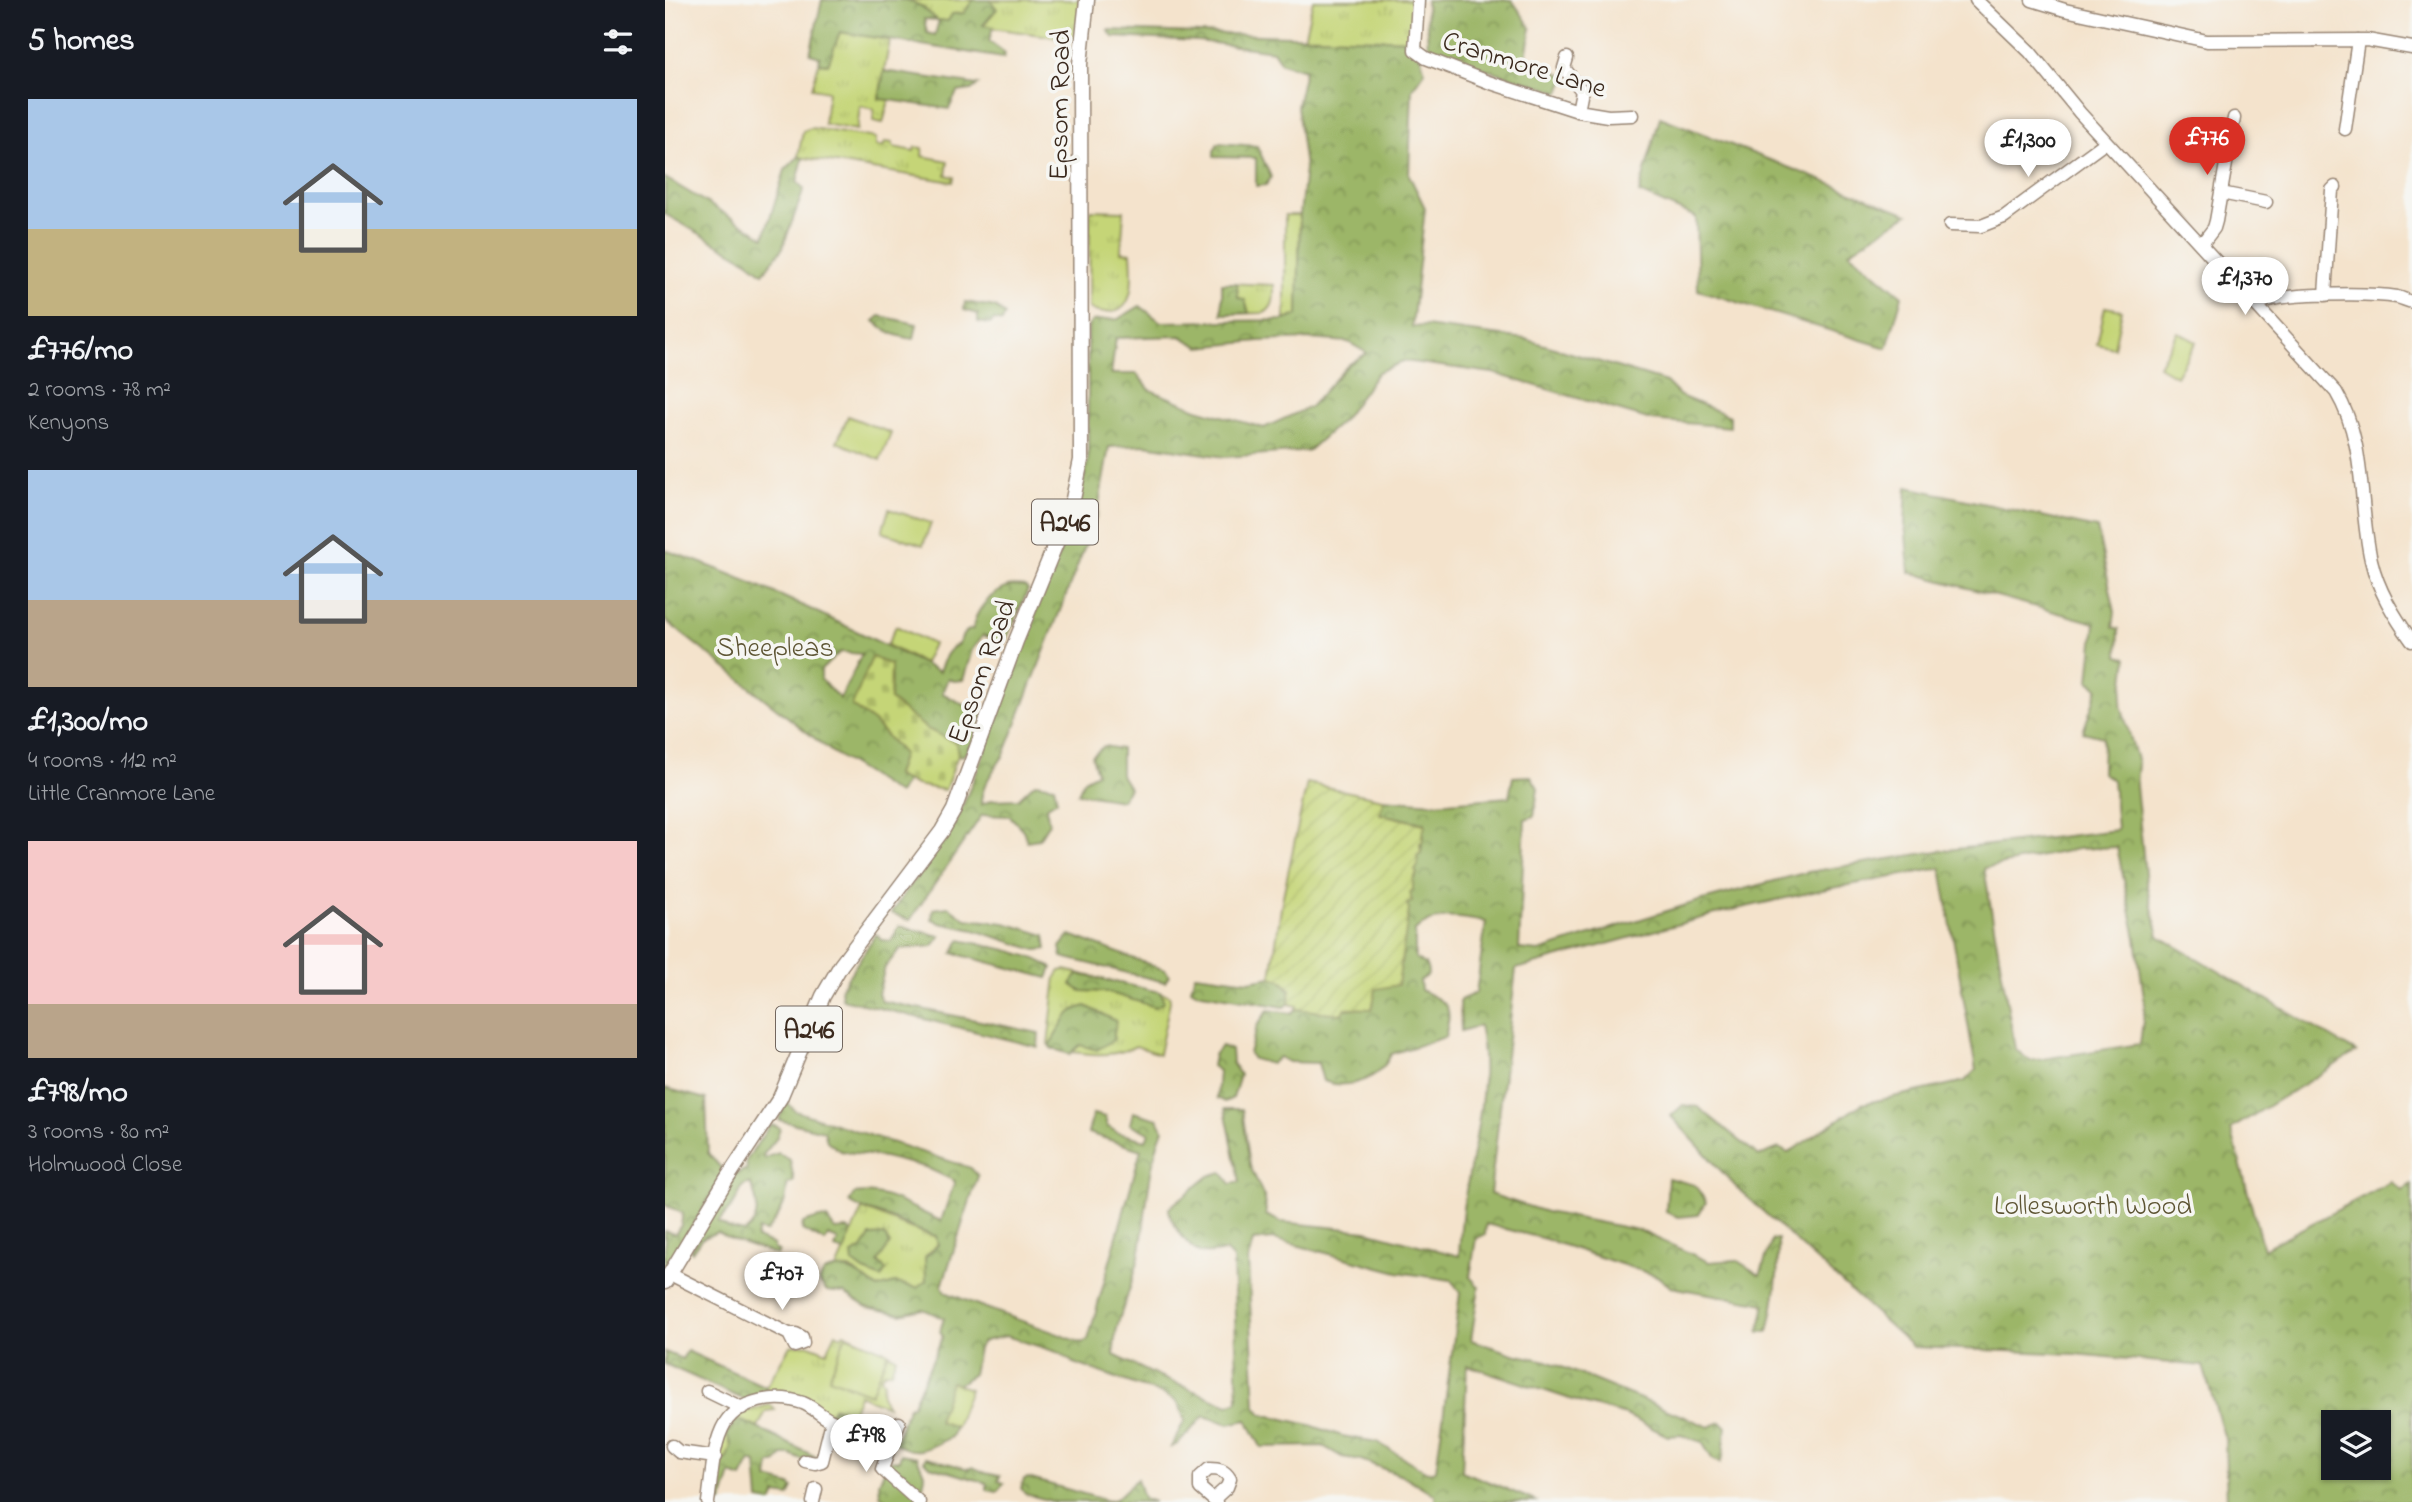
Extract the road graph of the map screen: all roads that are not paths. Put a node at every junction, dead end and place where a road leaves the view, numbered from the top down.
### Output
1 (1087, 0) edge
2 (1418, 0) edge
3 (1976, 0) edge
4 (2032, 0) edge
5 (2358, 40) junction
6 (2412, 48) edge
7 (1567, 58) dead end
8 (1578, 111) junction
9 (1632, 115) dead end
10 (2234, 118) dead end
11 (2345, 129) dead end
12 (2106, 142) junction
13 (2335, 187) dead end
14 (2221, 193) junction
15 (2266, 202) dead end
16 (1950, 225) dead end
17 (2201, 245) junction
18 (2325, 295) junction
19 (2412, 302) edge
20 (2257, 306) junction
21 (2412, 641) edge
22 (667, 1279) edge
23 (789, 1334) dead end
24 (707, 1391) dead end
25 (743, 1408) junction
26 (832, 1420) junction
27 (899, 1423) dead end
28 (889, 1445) junction
29 (672, 1446) dead end
30 (715, 1457) junction
31 (805, 1461) dead end
32 (708, 1502) edge
33 (919, 1502) edge

1 - 22 main road, Epsom Road / A246
2 - 8 street, Cranmore Lane
3 - 12 street
4 - 5 street
5 - 6 street
5 - 11 street
7 - 8 street
8 - 9 street, Cranmore Lane
10 - 14 street
12 - 16 street
12 - 17 street
13 - 18 street
14 - 15 street
14 - 17 street
17 - 20 street
18 - 19 street
18 - 20 street
20 - 21 street
22 - 23 street
24 - 25 street
25 - 26 street
25 - 30 street
26 - 28 street
26 - 31 street
27 - 28 street
28 - 33 street
29 - 30 street
30 - 32 street

